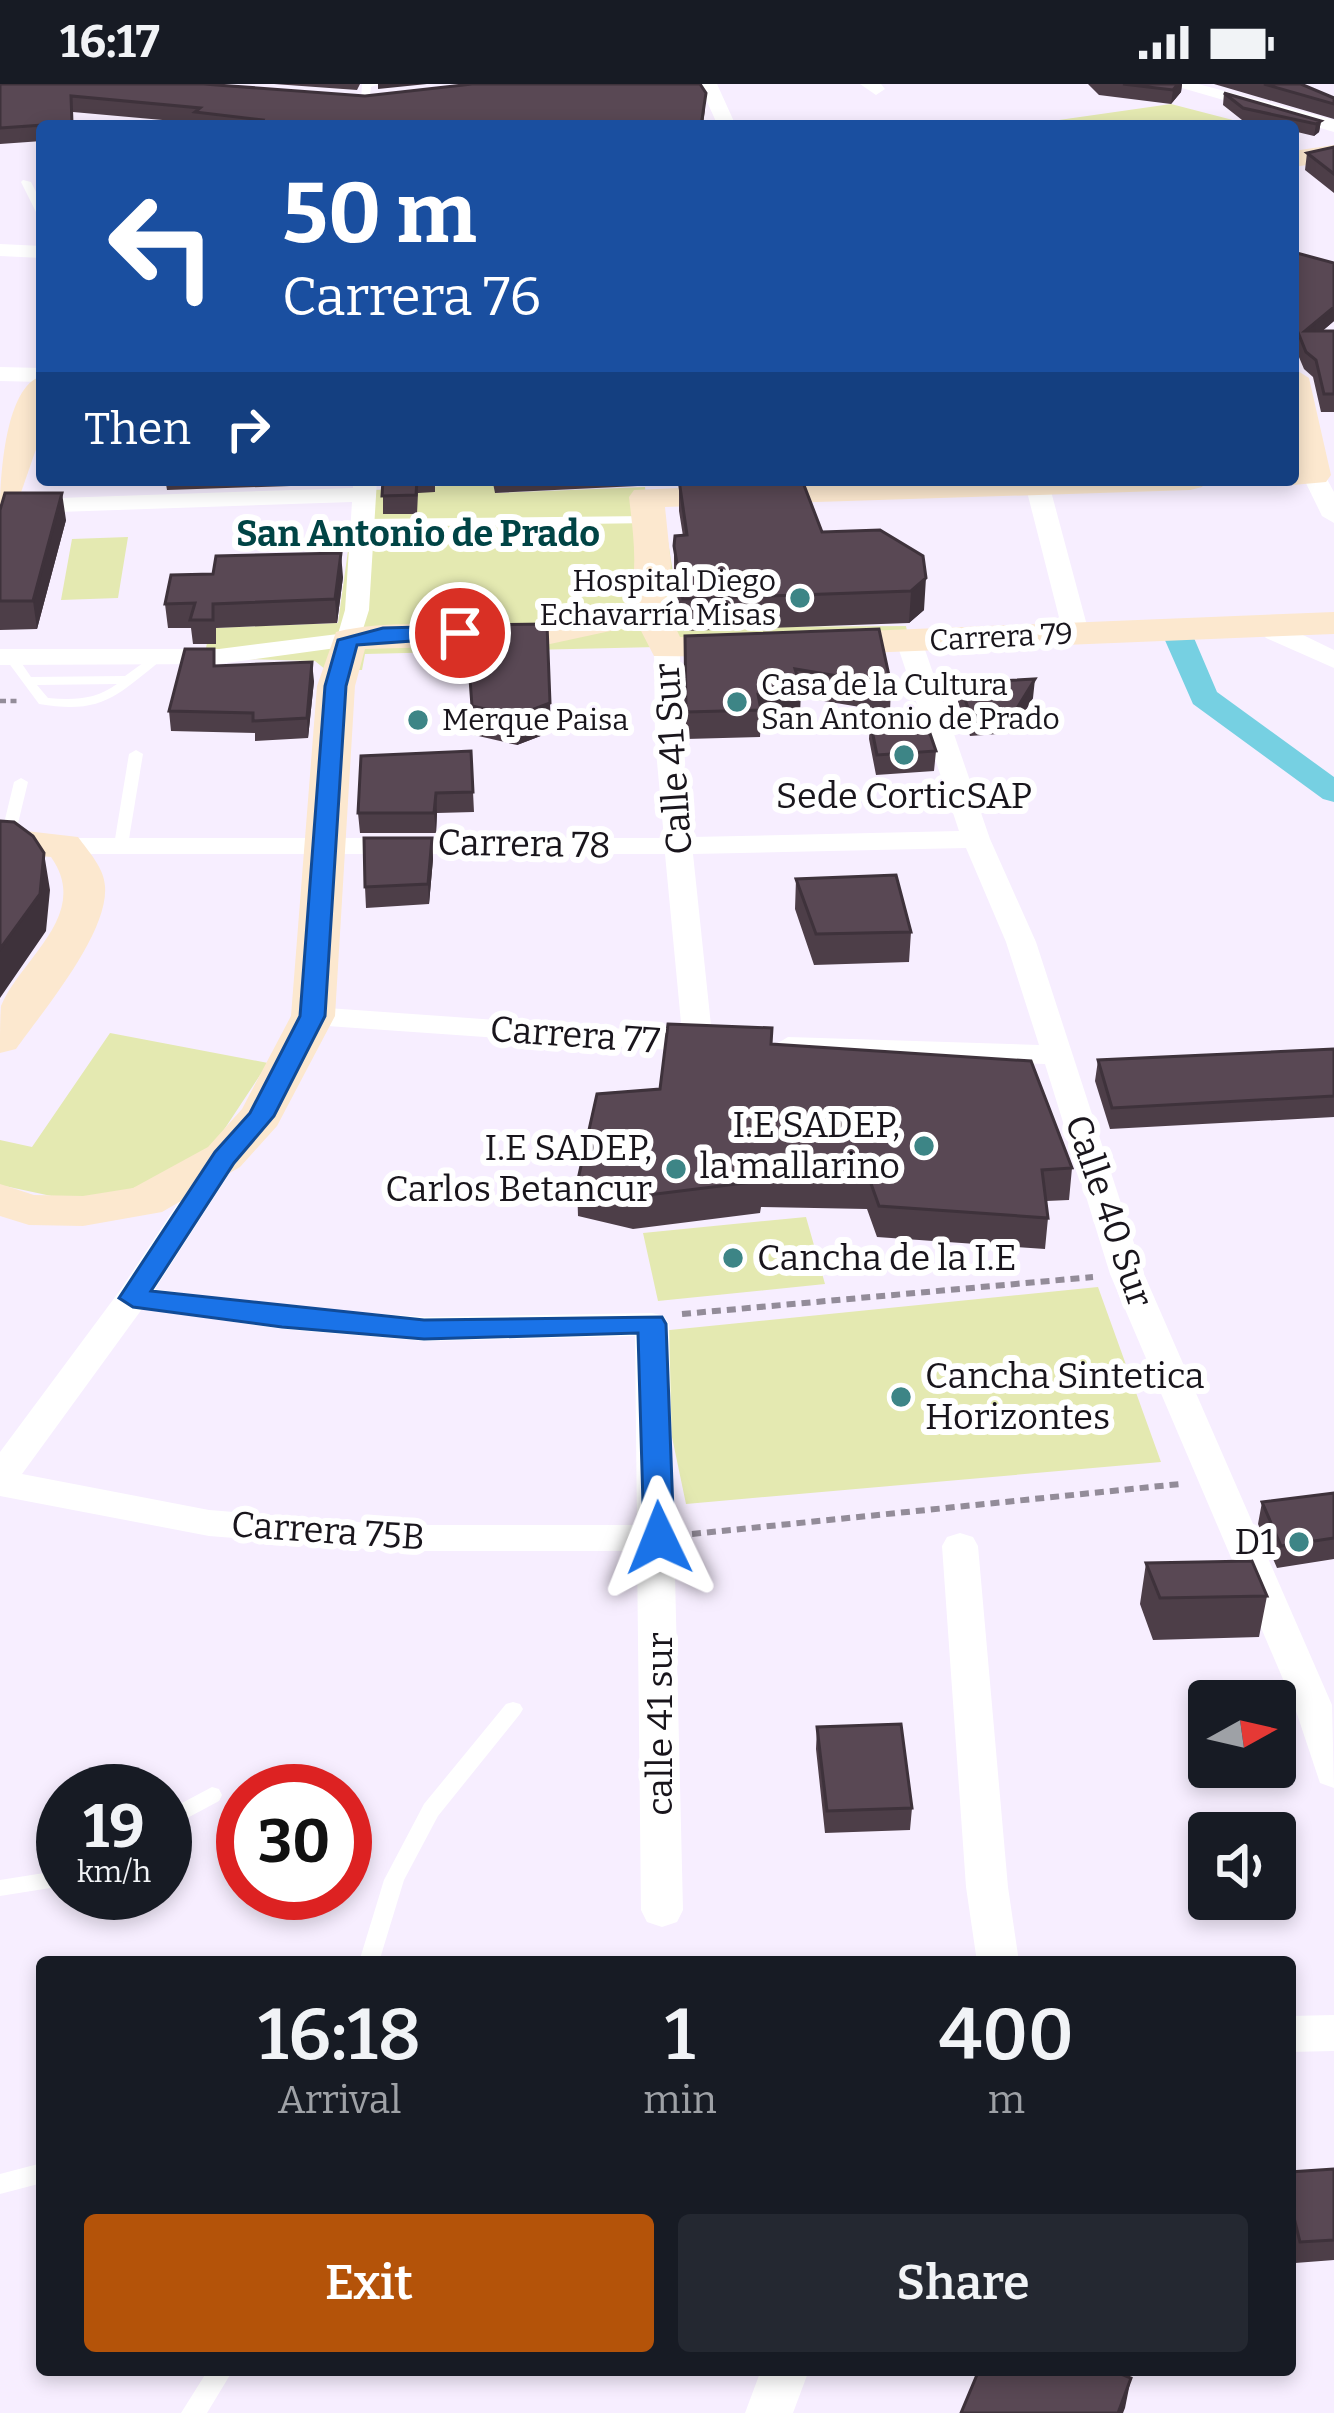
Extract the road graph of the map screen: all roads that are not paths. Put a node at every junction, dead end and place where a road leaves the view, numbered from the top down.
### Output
1 (708, 84) edge
2 (1177, 84) edge
3 (375, 95) edge
4 (343, 99) edge
5 (725, 120) edge
6 (1334, 125) edge
7 (1334, 153) edge
8 (1299, 157) edge
9 (26, 182) dead end
10 (36, 202) edge
11 (0, 250) edge
12 (36, 252) edge
13 (0, 374) edge
14 (36, 375) edge
15 (36, 403) edge
16 (1299, 408) edge
17 (1310, 463) edge
18 (964, 486) edge
19 (1038, 486) edge
20 (365, 487) edge
21 (646, 499) edge
22 (0, 506) edge
23 (1334, 516) edge
24 (364, 523) junction
25 (1334, 623) edge
26 (1268, 626) junction
27 (658, 630) junction
28 (1076, 633) junction
29 (349, 640) junction
30 (909, 641) junction
31 (158, 656) junction
32 (6, 657) edge
33 (1334, 660) edge
34 (136, 754) dead end
35 (21, 782) dead end
36 (976, 839) junction
37 (3, 840) edge
38 (327, 842) junction
39 (121, 845) junction
40 (64, 846) junction
41 (678, 846) junction
42 (313, 1016) junction
43 (0, 1040) edge
44 (698, 1043) junction
45 (1053, 1055) junction
46 (0, 1199) edge
47 (165, 1210) junction
48 (133, 1298) junction
49 (0, 1481) edge
50 (659, 1538) junction
51 (961, 1546) dead end
52 (513, 1709) dead end
53 (1334, 1772) edge
54 (212, 1795) dead end
55 (192, 1806) edge
56 (36, 1882) edge
57 (0, 1888) edge
58 (662, 1910) dead end
59 (371, 1956) edge
60 (997, 1956) edge
61 (1334, 2033) edge
62 (1296, 2034) edge
63 (36, 2175) edge
64 (0, 2184) edge
65 (217, 2376) edge
66 (782, 2376) edge
67 (193, 2413) edge
68 (770, 2413) edge

1 - 5 street
2 - 6 street
3 - 4 street
7 - 8 main road
9 - 10 lane
11 - 12 street
13 - 14 street
15 - 22 main road
16 - 17 main road
17 - 23 street
18 - 21 main road
19 - 28 street
20 - 22 street
20 - 24 street
21 - 24 lane
21 - 27 main road, Calle 41 Sur
24 - 29 street
25 - 26 main road, Carrera 79
26 - 28 main road, Carrera 79
26 - 33 street
27 - 29 main road, Carrera 79
27 - 30 main road, Carrera 79
27 - 41 street, Calle 41 Sur
28 - 30 main road, Carrera 79
29 - 31 street, Carrera 79
29 - 38 main road
30 - 36 street, Calle 40 Sur
31 - 32 street, Carrera 79
31 - 32 lane
34 - 39 lane
35 - 37 lane
36 - 41 street, Carrera 78
36 - 45 street, Calle 40 Sur
37 - 40 main road, Carrera 78
38 - 39 street, Carrera 78
38 - 41 street, Carrera 78
38 - 42 main road
39 - 40 street, Carrera 78
40 - 43 main road
41 - 44 street, Calle 41 Sur
42 - 44 street, Carrera 77
42 - 47 main road
44 - 45 street, Carrera 77
45 - 53 street, Calle 40 Sur
46 - 47 main road
47 - 48 street
48 - 49 street
48 - 50 street, calle 41 sur
49 - 50 street, Carrera 75B
50 - 58 street, calle 41 sur
51 - 60 street
52 - 59 lane
54 - 55 lane
56 - 57 lane
61 - 62 street
63 - 64 lane
65 - 67 lane
66 - 68 street

